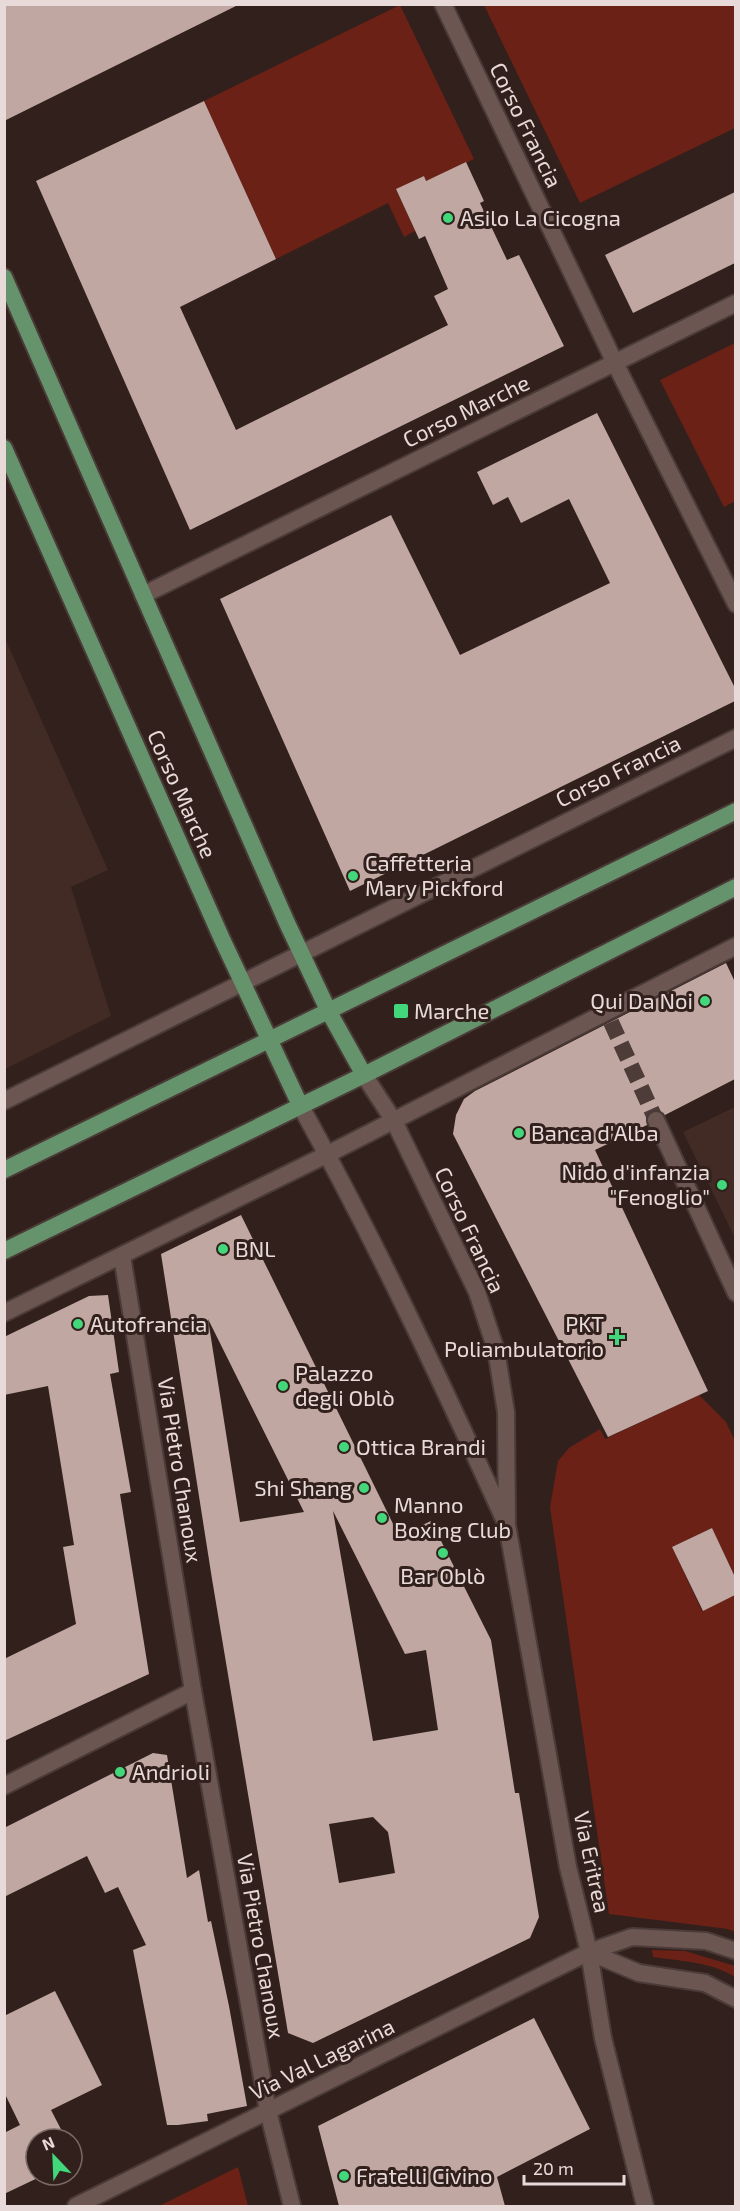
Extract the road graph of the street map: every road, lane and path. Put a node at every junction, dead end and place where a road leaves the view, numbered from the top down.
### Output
1 (443, 4) edge
2 (4, 277) edge
3 (735, 303) edge
4 (615, 363) junction
5 (4, 448) edge
6 (143, 595) junction
7 (735, 604) edge
8 (735, 738) edge
9 (735, 811) edge
10 (735, 887) edge
11 (735, 946) edge
12 (301, 953) junction
13 (242, 982) junction
14 (329, 1012) junction
15 (269, 1042) junction
16 (364, 1075) junction
17 (4, 1101) edge
18 (300, 1106) junction
19 (656, 1120) tunnel mouth
20 (394, 1121) junction
21 (328, 1154) junction
22 (4, 1170) edge
23 (4, 1251) edge
24 (123, 1256) junction
25 (735, 1293) edge
26 (4, 1313) edge
27 (507, 1525) junction
28 (193, 1691) junction
29 (4, 1786) edge
30 (735, 1951) edge
31 (589, 1952) junction
32 (735, 1999) edge
33 (268, 2111) junction
34 (76, 2206) edge
35 (292, 2206) edge
36 (645, 2206) edge

1 - 4 street, Corso Francia
2 - 6 main road, Corso Marche
3 - 4 street
4 - 6 street, Corso Marche
4 - 7 street, Corso Francia
5 - 13 main road, Corso Marche
6 - 12 main road, Corso Marche
8 - 12 street, Corso Francia
9 - 14 main road
10 - 16 main road
11 - 20 street
12 - 13 street, Corso Francia
12 - 14 main road, Corso Marche
13 - 15 main road, Corso Marche
13 - 17 street, Corso Francia
14 - 15 main road
14 - 16 main road, Corso Marche
15 - 18 main road, Corso Marche
15 - 22 main road
16 - 18 main road
16 - 20 street, Corso Marche
18 - 21 street, Corso Marche
18 - 23 main road
19 - 25 street
20 - 21 street
20 - 27 street, Corso Francia
21 - 24 street
21 - 27 street
24 - 26 street
24 - 28 street, Via Pietro Chanoux
27 - 31 street, Via Eritrea
28 - 29 street
28 - 33 street, Via Pietro Chanoux
30 - 31 street, Via Val Lagarina
31 - 32 street
31 - 33 street, Via Val Lagarina
31 - 36 street, Via Eritrea
33 - 34 street, Via Val Lagarina
33 - 35 street, Via Pietro Chanoux

